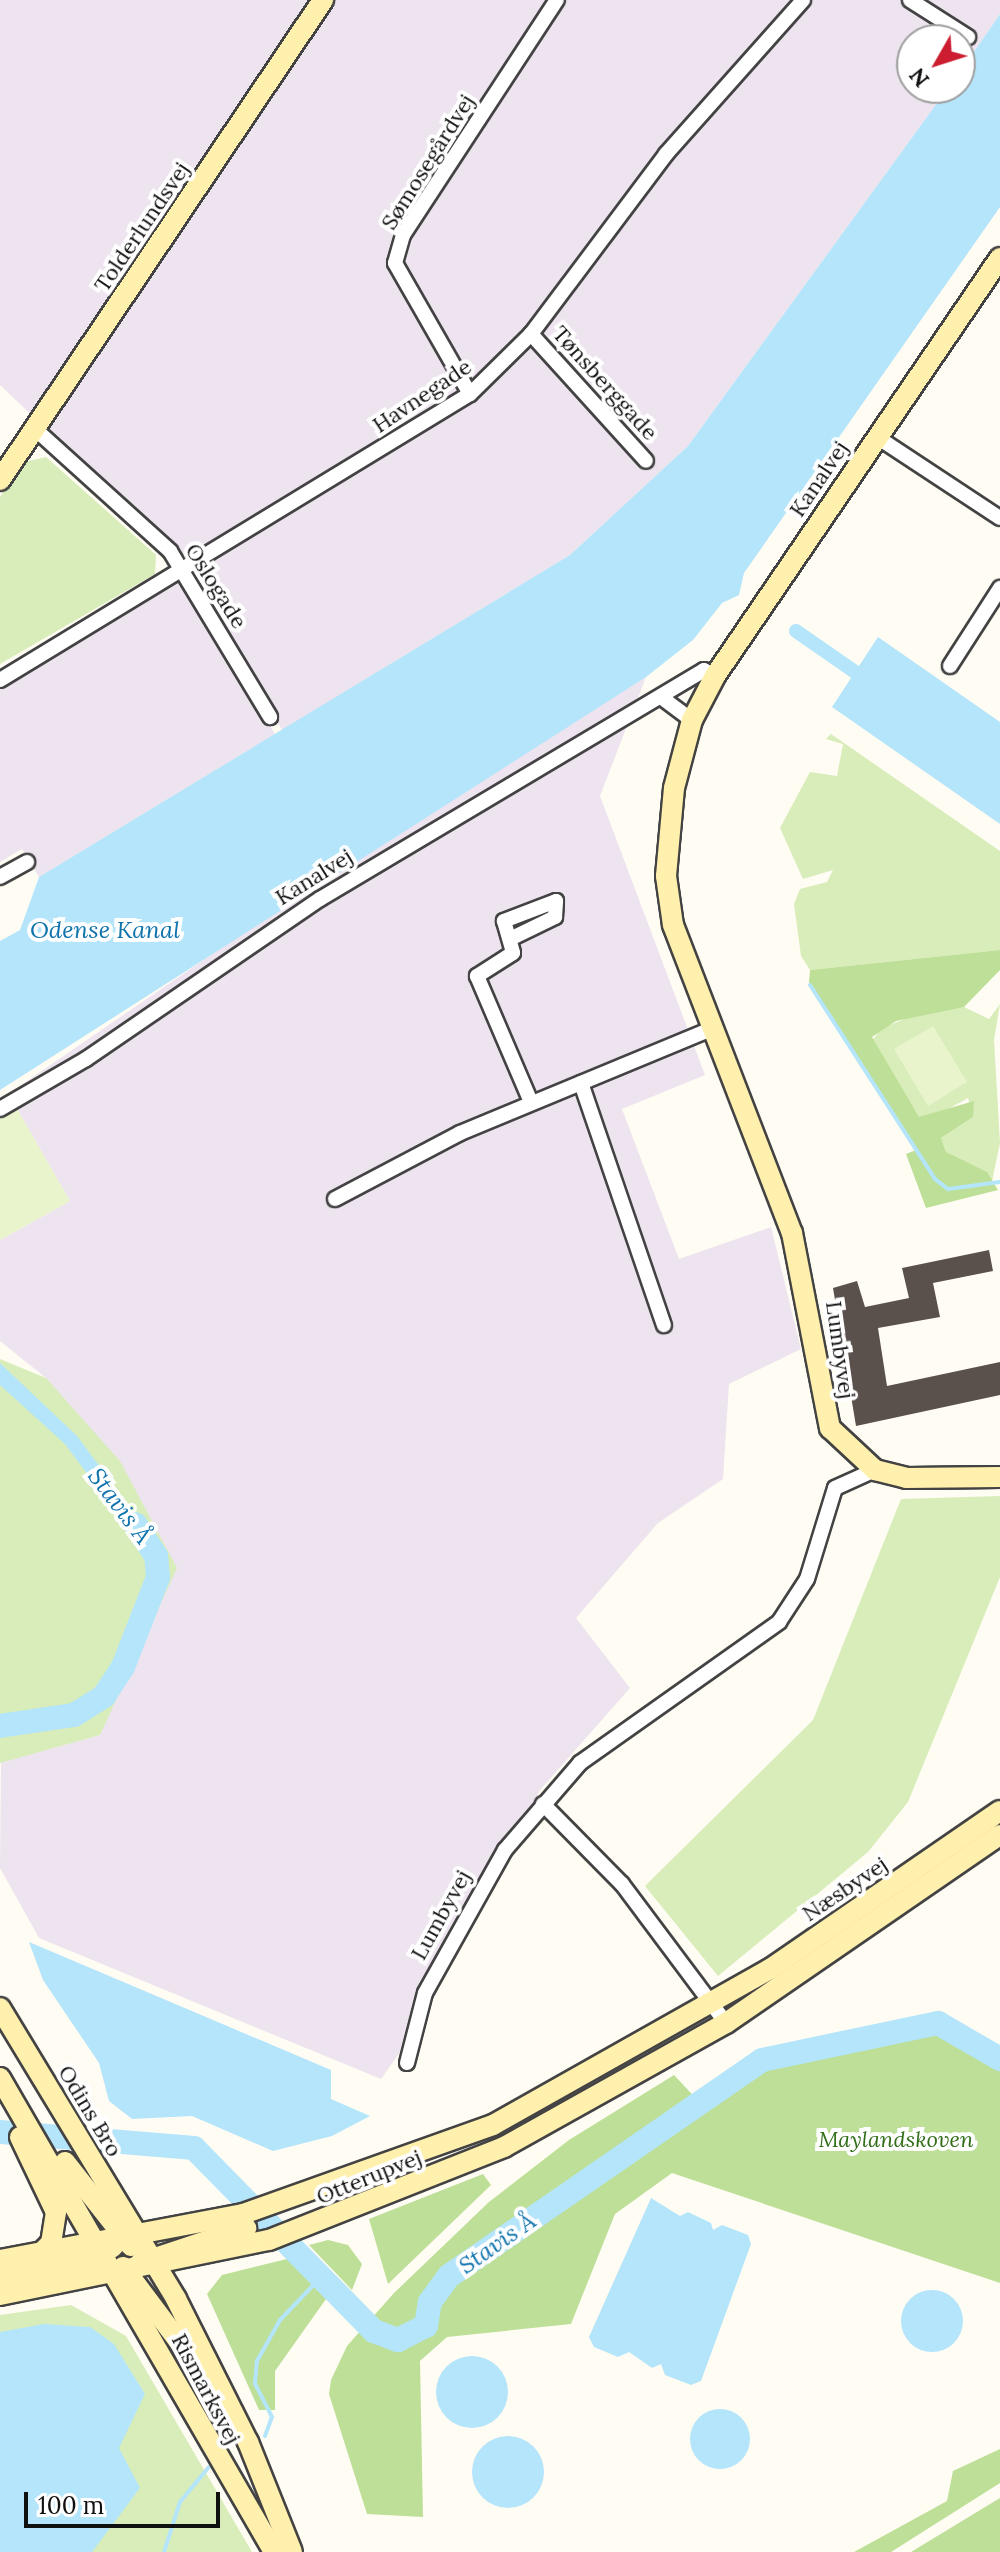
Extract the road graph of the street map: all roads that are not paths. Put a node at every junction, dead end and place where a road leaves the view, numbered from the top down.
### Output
1 (323, 0) edge
2 (557, 0) edge
3 (803, 0) edge
4 (910, 0) edge
5 (948, 24) edge
6 (998, 265) edge
7 (531, 334) junction
8 (470, 394) junction
9 (35, 429) junction
10 (877, 437) junction
11 (646, 461) dead end
12 (0, 480) edge
13 (1000, 518) edge
14 (184, 572) junction
15 (1000, 588) edge
16 (950, 666) dead end
17 (715, 676) junction
18 (0, 680) edge
19 (661, 697) junction
20 (270, 717) dead end
21 (692, 720) junction
22 (27, 862) dead end
23 (0, 877) edge
24 (512, 938) dead end
25 (713, 1028) junction
26 (581, 1083) junction
27 (531, 1102) junction
28 (0, 1109) edge
29 (335, 1199) dead end
30 (664, 1325) dead end
31 (875, 1470) junction
32 (1000, 1477) edge
33 (543, 1804) junction
34 (1000, 1811) edge
35 (1000, 1835) edge
36 (714, 2002) junction
37 (0, 2008) edge
38 (726, 2023) junction
39 (407, 2063) dead end
40 (0, 2076) edge
41 (16, 2113) edge
42 (47, 2158) junction
43 (284, 2218) junction
44 (255, 2227) junction
45 (39, 2255) junction
46 (118, 2256) junction
47 (0, 2260) edge
48 (156, 2262) junction
49 (0, 2277) edge
50 (0, 2295) edge
51 (248, 2442) junction
52 (274, 2552) edge
53 (292, 2552) edge

1 - 9 main road, Tolderlundsvej
2 - 8 street, Sømosegårdvej
3 - 7 street, Havnegade
4 - 5 street
6 - 10 main road, Kanalvej
7 - 8 street, Havnegade
7 - 11 street, Tønsberggade
8 - 14 street, Havnegade
9 - 12 main road, Tolderlundsvej
9 - 14 street, Oslogade
10 - 13 street
10 - 17 main road, Kanalvej
14 - 18 street, Havnegade
14 - 20 street, Oslogade
15 - 16 street
17 - 19 street, Kanalvej
17 - 21 main road, Lumbyvej
19 - 21 street
19 - 28 street, Kanalvej
21 - 25 main road, Lumbyvej
22 - 23 street
24 - 27 street
25 - 26 street
25 - 31 main road, Lumbyvej
26 - 27 street
26 - 30 street
27 - 29 street
31 - 32 main road
31 - 33 street, Lumbyvej
33 - 36 street
33 - 39 street, Lumbyvej
34 - 36 main road, Næsbyvej
35 - 38 main road, Næsbyvej
36 - 38 street
36 - 43 main road, Otterupvej
37 - 46 main road, Odins Bro
38 - 43 main road, Otterupvej
40 - 41 main road
41 - 42 main road
41 - 42 main road
42 - 45 main road
42 - 46 main road
43 - 44 main road, Otterupvej
43 - 44 main road, Otterupvej
44 - 46 main road, Otterupvej
44 - 48 main road, Otterupvej
45 - 46 main road, Otterupvej
45 - 47 main road, Otterupvej
46 - 48 main road, Rismarksvej
46 - 48 main road, Otterupvej
46 - 49 main road
46 - 50 main road, Otterupvej
46 - 51 main road
46 - 52 main road, Rismarksvej
48 - 51 main road, Rismarksvej
51 - 53 main road, Rismarksvej

